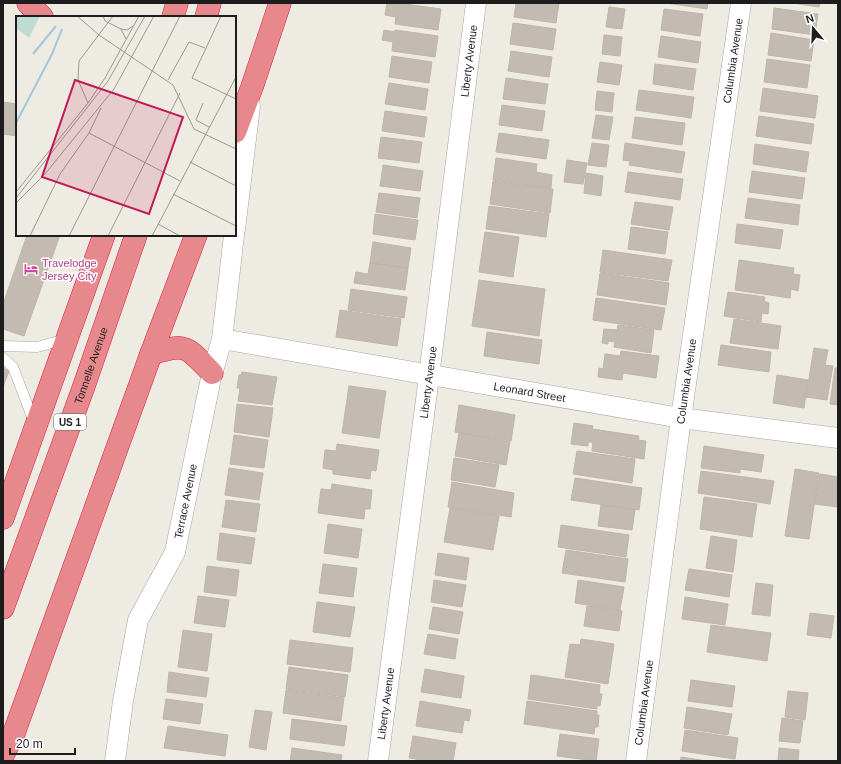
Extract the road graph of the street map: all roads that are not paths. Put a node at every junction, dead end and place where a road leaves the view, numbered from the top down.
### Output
1 (28, 3) edge
2 (177, 3) edge
3 (210, 3) edge
4 (280, 3) edge
5 (476, 3) edge
6 (741, 3) edge
7 (41, 16) edge
8 (173, 16) edge
9 (206, 16) edge
10 (252, 87) junction
11 (236, 129) edge
12 (236, 221) edge
13 (104, 236) edge
14 (136, 236) edge
15 (196, 236) edge
16 (234, 236) edge
17 (222, 339) junction
18 (66, 340) junction
19 (3, 346) edge
20 (151, 354) junction
21 (3, 358) edge
22 (212, 373) junction
23 (430, 374) junction
24 (681, 418) junction
25 (36, 425) junction
26 (838, 438) edge
27 (4, 509) edge
28 (3, 608) edge
29 (3, 755) edge
30 (115, 761) edge
31 (378, 761) edge
32 (636, 761) edge

1 - 7 highway
2 - 8 highway
3 - 9 highway
4 - 10 highway
5 - 23 street, Liberty Avenue
6 - 24 street, Columbia Avenue
10 - 11 highway
10 - 12 street
13 - 18 highway, US 1
14 - 28 highway, Tonnelle Avenue / US 1
15 - 20 highway
16 - 17 street, Terrace Avenue
17 - 22 street, Terrace Avenue
17 - 23 street, Leonard Street
18 - 19 lane
18 - 25 highway, US 1
20 - 22 highway
20 - 29 highway
21 - 25 lane
22 - 30 street, Terrace Avenue
23 - 24 street, Leonard Street
23 - 31 street, Liberty Avenue
24 - 26 street, Leonard Street
24 - 32 street, Columbia Avenue
25 - 27 highway, US 1

